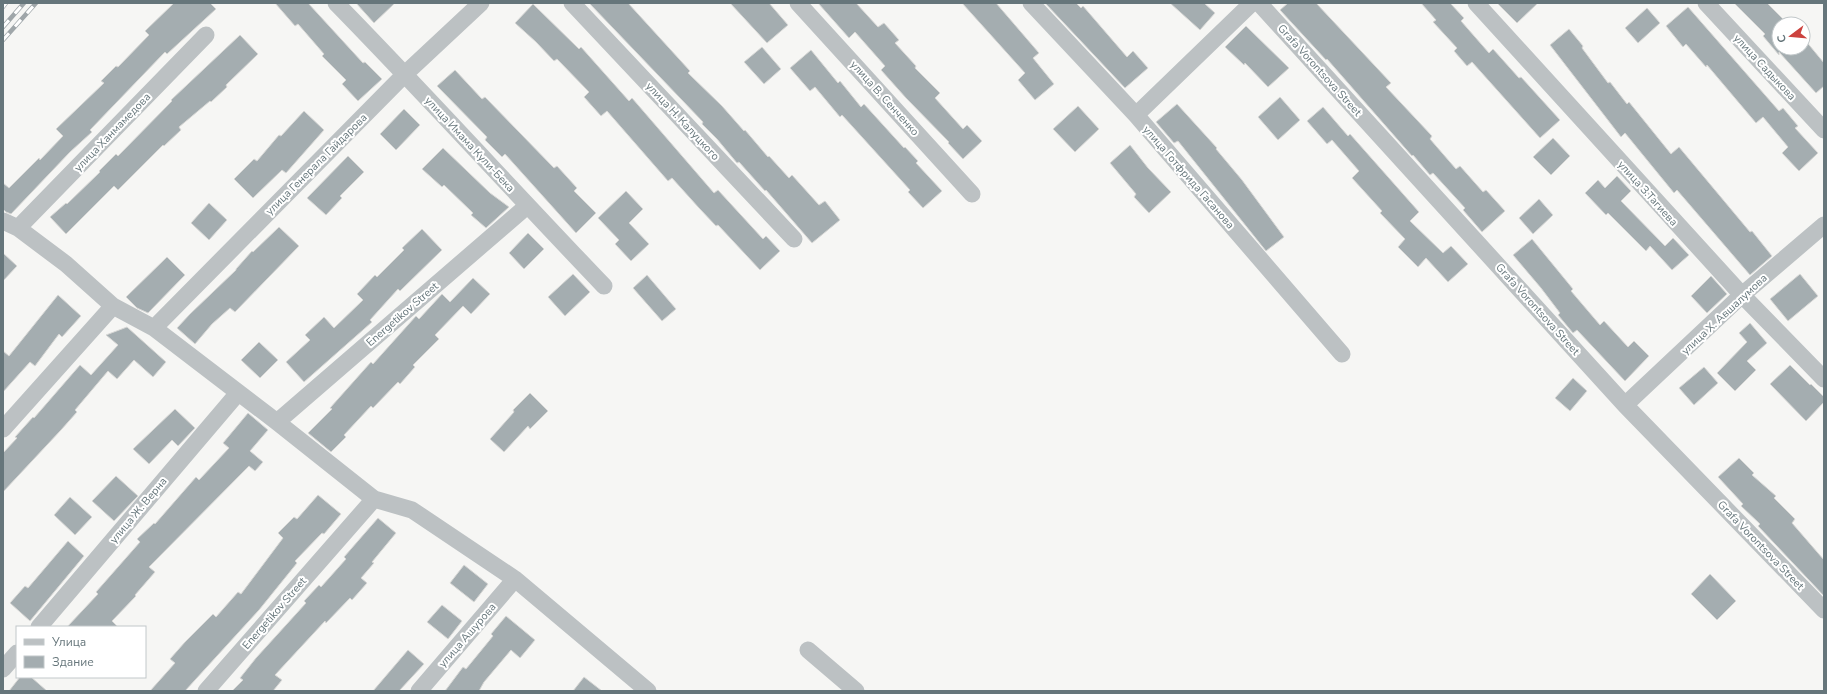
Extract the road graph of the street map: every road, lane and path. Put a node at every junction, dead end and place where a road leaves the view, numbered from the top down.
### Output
1 (336, 3) edge
2 (481, 3) edge
3 (572, 3) edge
4 (798, 3) edge
5 (1031, 3) edge
6 (1252, 3) edge
7 (1258, 3) edge
8 (1476, 3) edge
9 (1706, 3) edge
10 (206, 36) dead end
11 (405, 74) junction
12 (1136, 115) junction
13 (1824, 130) edge
14 (972, 194) dead end
15 (527, 206) junction
16 (10, 224) edge
17 (1824, 225) edge
18 (794, 239) dead end
19 (604, 286) dead end
20 (1742, 295) junction
21 (113, 306) junction
22 (154, 328) junction
23 (1342, 354) dead end
24 (1824, 379) edge
25 (238, 393) junction
26 (1625, 405) junction
27 (277, 422) junction
28 (3, 429) edge
29 (374, 499) junction
30 (515, 579) junction
31 (1824, 610) edge
32 (40, 626) edge
33 (808, 650) dead end
34 (16, 654) edge
35 (3, 669) edge
36 (206, 691) edge
37 (419, 691) edge
38 (648, 691) edge
39 (856, 691) edge

1 - 11 street, улица Имама Кули-Бека
2 - 11 street, улица Генерала Гайдарова
3 - 18 street, улица Н. Калуцкого
4 - 14 street, улица В. Сенченко
5 - 12 street, улица Готфрида Гасанова
6 - 12 street
7 - 26 street, Grafa Vorontsova Street
8 - 20 street, улица З.Тагиева
9 - 13 street, улица Садыкова
10 - 16 street, улица Ханмамедова
11 - 15 street, улица Имама Кули-Бека
11 - 22 street, улица Генерала Гайдарова
12 - 23 street, улица Готфрида Гасанова
15 - 19 street, улица Имама Кули-Бека
15 - 27 street, Energetikov Street
16 - 21 street
17 - 20 street, улица Х. Авшалумова
20 - 24 street, улица З.Тагиева
20 - 26 street, улица Х. Авшалумова
21 - 22 street
21 - 28 street
22 - 25 street
25 - 27 street
25 - 32 street, улица Ж. Верна
26 - 31 street, Grafa Vorontsova Street
27 - 29 street
29 - 30 street
29 - 36 street, Energetikov Street
30 - 37 street, улица Ашурова
30 - 38 street
33 - 39 street
34 - 35 street

